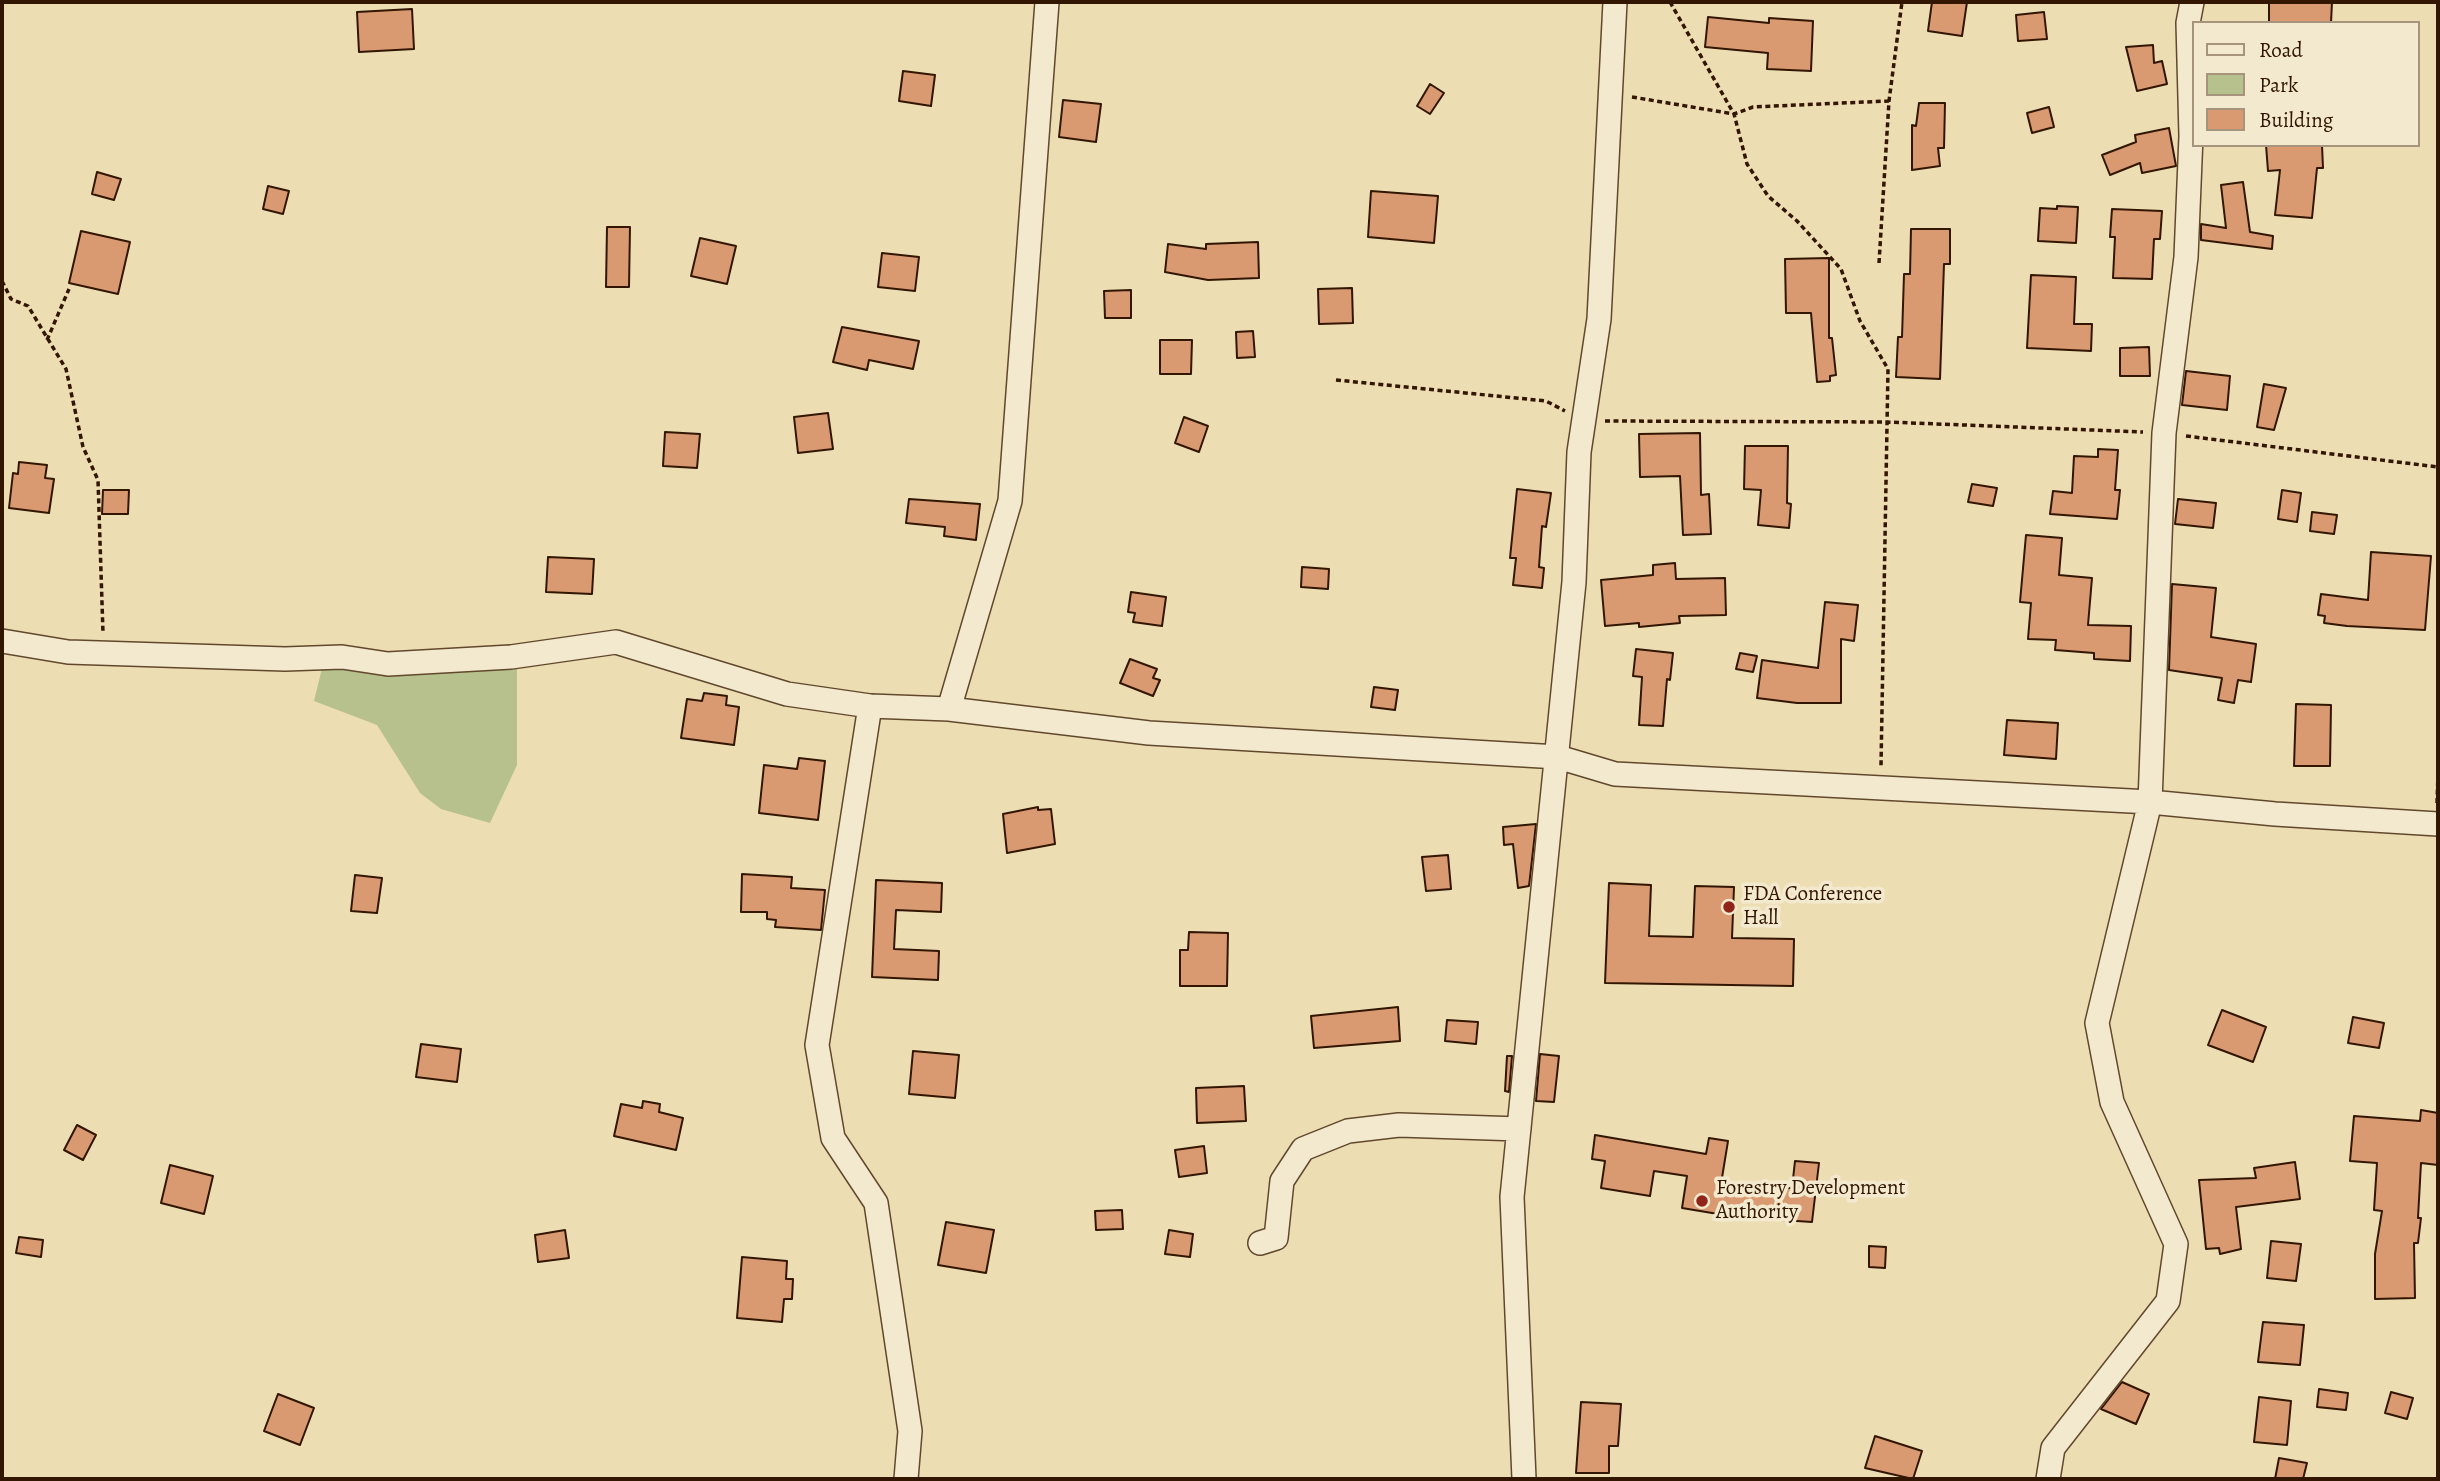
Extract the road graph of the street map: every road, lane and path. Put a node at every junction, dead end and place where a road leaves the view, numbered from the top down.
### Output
1 (1047, 2) edge
2 (1615, 2) edge
3 (1670, 2) edge
4 (1902, 2) edge
5 (2192, 2) edge
6 (1613, 94) junction
7 (1889, 101) junction
8 (1734, 114) junction
9 (1879, 263) dead end
10 (2, 281) edge
11 (69, 289) dead end
12 (47, 340) junction
13 (1336, 380) dead end
14 (1584, 421) junction
15 (1887, 422) junction
16 (2164, 433) junction
17 (2438, 467) edge
18 (2, 641) edge
19 (104, 653) junction
20 (870, 706) junction
21 (950, 709) junction
22 (1558, 757) junction
23 (2438, 774) edge
24 (1881, 786) junction
25 (2150, 802) junction
26 (2437, 824) edge
27 (1520, 1129) junction
28 (1260, 1243) dead end
29 (906, 1479) edge
30 (1524, 1479) edge
31 (2048, 1479) edge

1 - 21 street
2 - 6 street
3 - 8 path
4 - 7 path
5 - 16 street
6 - 8 path
6 - 14 street
7 - 8 path
7 - 9 path
8 - 15 path
10 - 12 path
11 - 12 path
12 - 19 path
13 - 14 path
14 - 15 path
14 - 22 street
15 - 16 path
15 - 24 path
16 - 17 path
16 - 25 street
18 - 19 street
19 - 20 street
20 - 21 street
20 - 29 street
21 - 22 street
22 - 24 street
22 - 27 street
23 - 26 path
24 - 25 street
25 - 26 street
25 - 31 street
27 - 28 street
27 - 30 street

